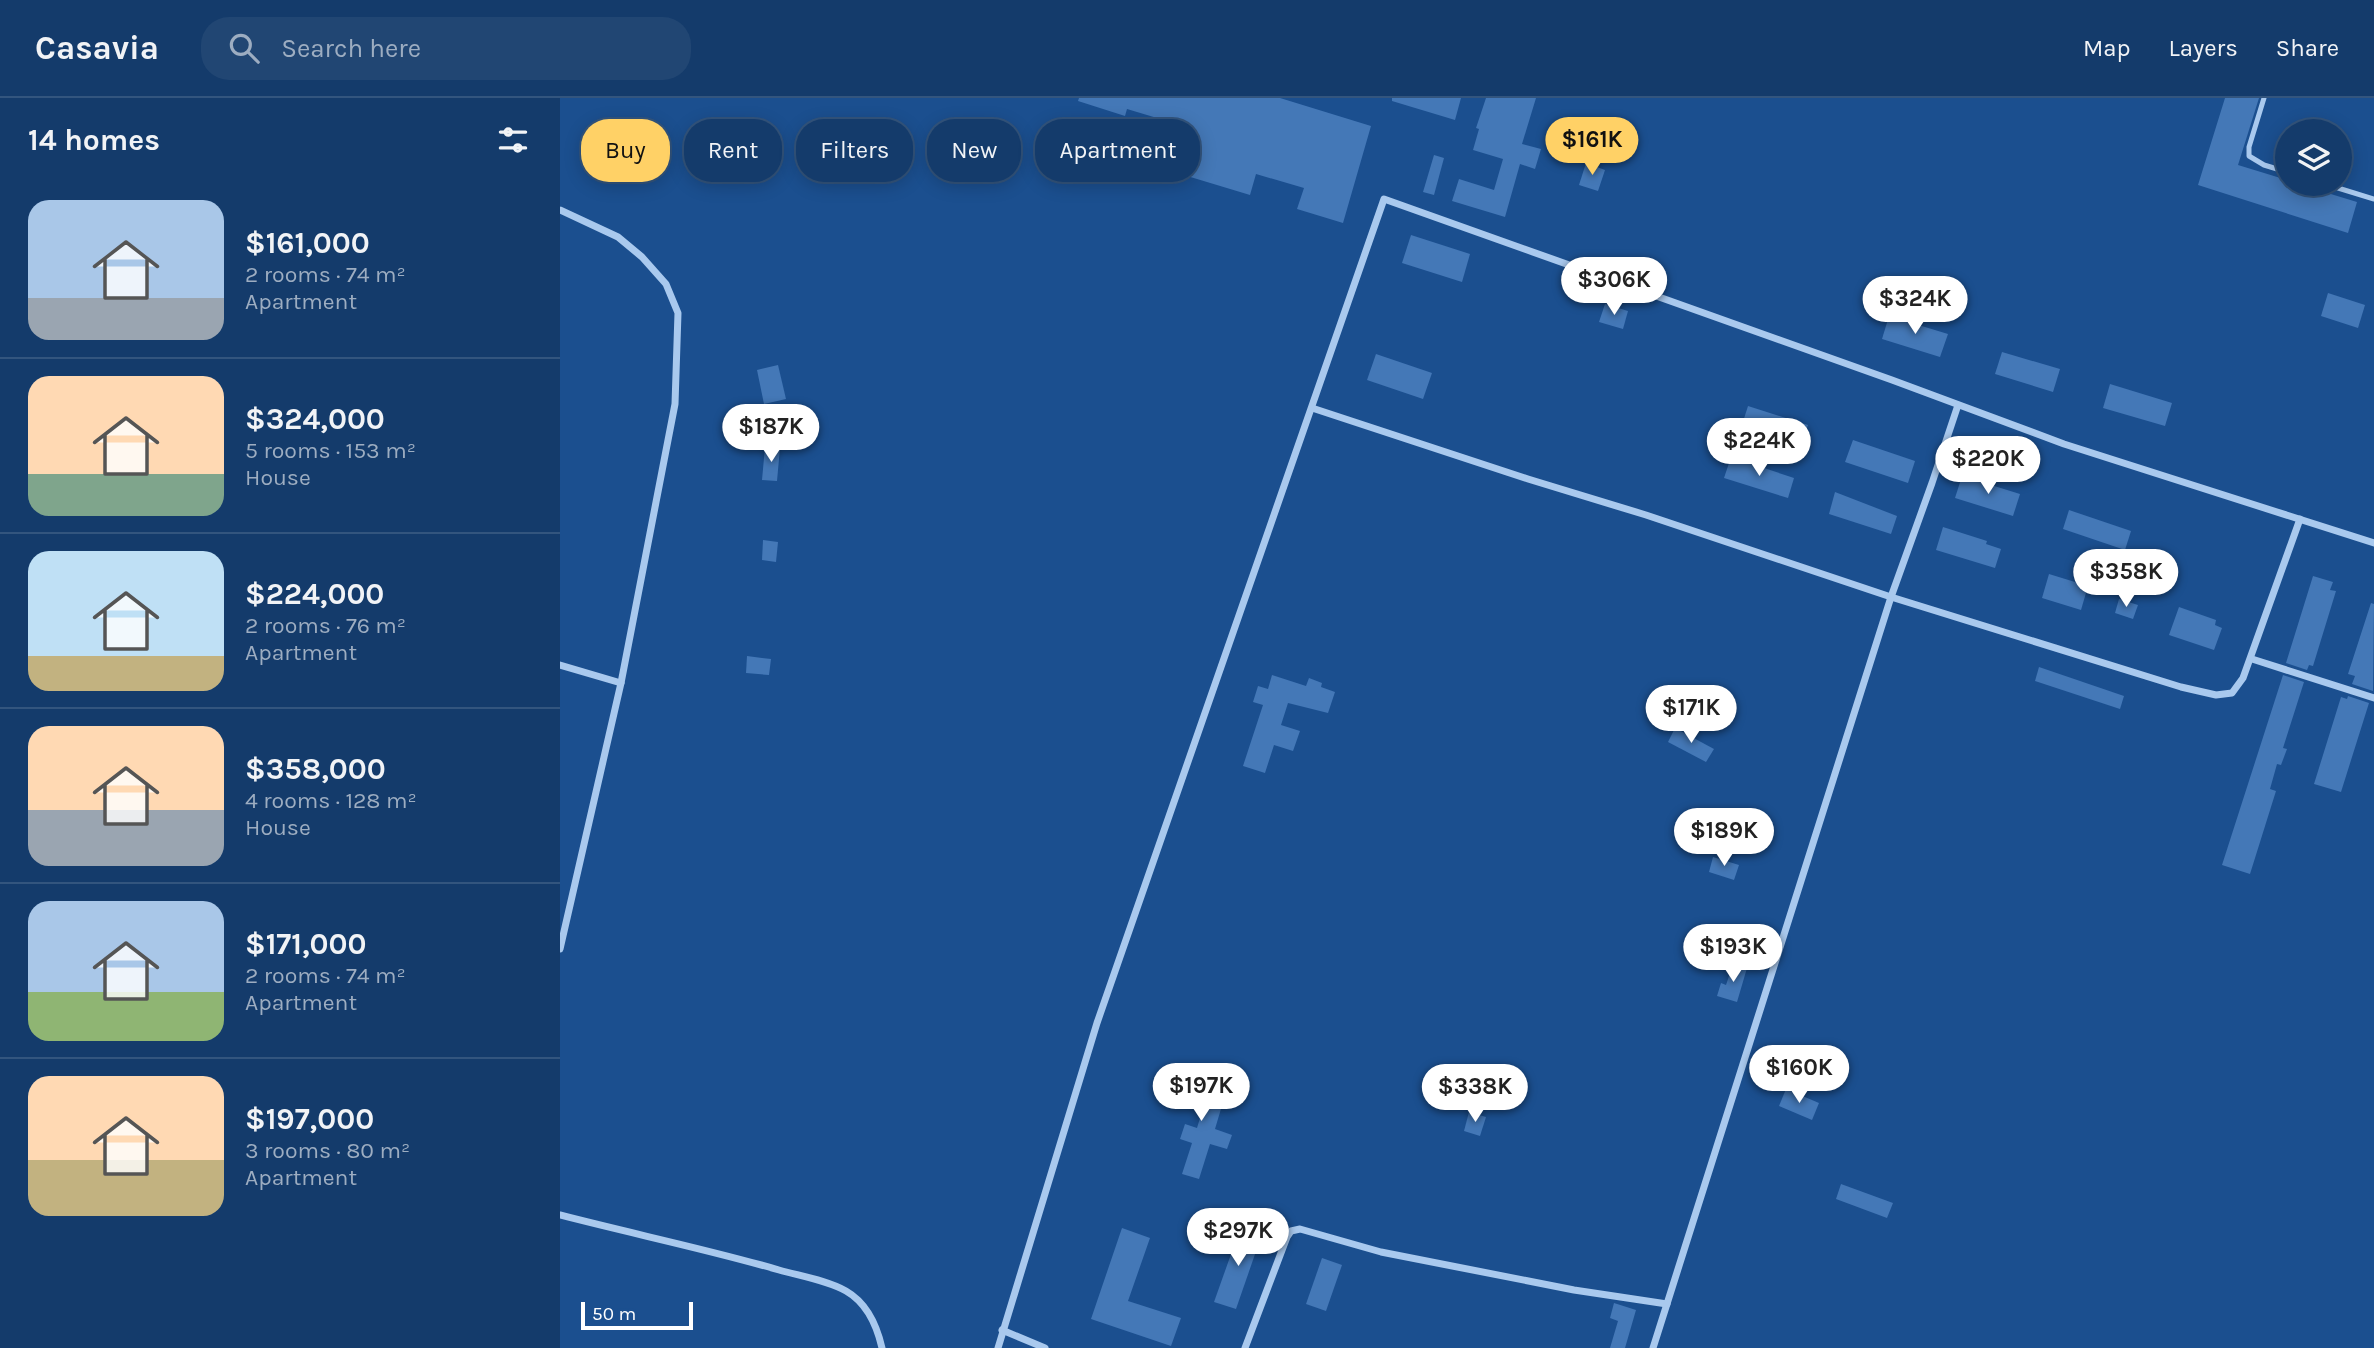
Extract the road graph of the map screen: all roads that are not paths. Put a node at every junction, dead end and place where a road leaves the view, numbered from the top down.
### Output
1 (2264, 98) edge
2 (2275, 168) edge
3 (2352, 192) edge
4 (2374, 199) edge
5 (560, 210) edge
6 (1958, 405) junction
7 (1312, 408) junction
8 (2300, 519) junction
9 (2374, 543) edge
10 (1891, 597) junction
11 (2252, 659) junction
12 (560, 665) edge
13 (621, 684) junction
14 (2374, 698) edge
15 (560, 949) edge
16 (560, 1215) edge
17 (1667, 1304) junction
18 (1002, 1330) junction
19 (882, 1348) edge
20 (998, 1348) edge
21 (1045, 1348) edge
22 (1245, 1348) edge
23 (1653, 1348) edge

1 - 2 lane
3 - 4 lane
5 - 13 street
6 - 7 street
6 - 8 street
6 - 10 street
7 - 10 street
7 - 18 street
8 - 9 street
8 - 11 street
10 - 11 street
10 - 17 street
11 - 14 street
12 - 13 street
13 - 15 street
16 - 19 street
17 - 22 street
17 - 23 street
18 - 20 street
18 - 21 street

